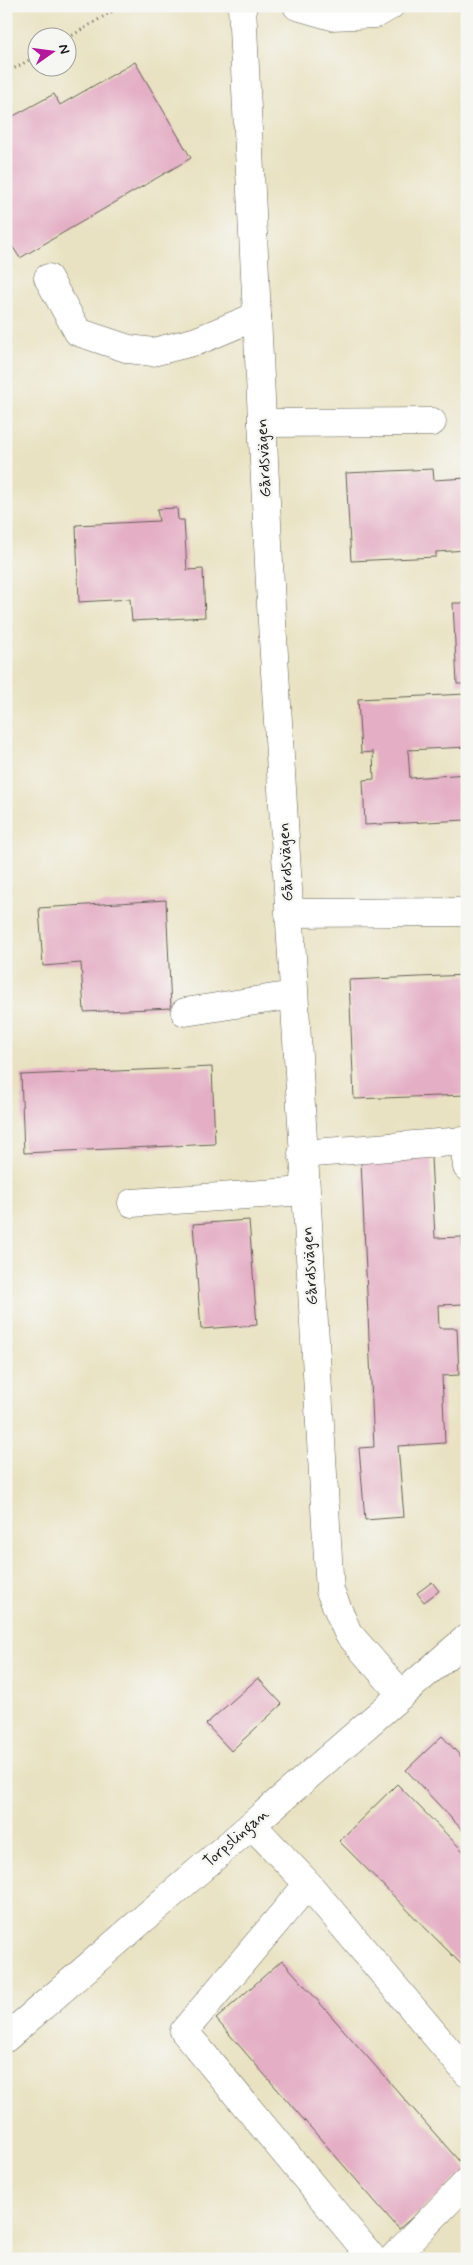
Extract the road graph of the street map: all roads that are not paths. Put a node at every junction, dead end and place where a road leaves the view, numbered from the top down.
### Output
1 (242, 6) edge
2 (297, 6) edge
3 (390, 6) edge
4 (48, 278) dead end
5 (257, 316) junction
6 (432, 422) dead end
7 (262, 423) junction
8 (467, 912) edge
9 (288, 914) junction
10 (293, 995) junction
11 (185, 1012) dead end
12 (302, 1154) junction
13 (467, 1166) edge
14 (305, 1191) junction
15 (132, 1203) dead end
16 (467, 1638) edge
17 (401, 1694) junction
18 (252, 1825) junction
19 (308, 1884) junction
20 (6, 2038) edge
21 (467, 2073) edge
22 (467, 2182) edge
23 (373, 2259) edge
24 (392, 2259) edge

1 - 5 street, Gårdsvägen
2 - 3 street
4 - 5 street
5 - 7 street, Gårdsvägen
6 - 7 street
7 - 9 street, Gårdsvägen
8 - 9 street
9 - 10 street, Gårdsvägen
10 - 11 street
10 - 12 street, Gårdsvägen
12 - 13 street
12 - 14 street, Gårdsvägen
14 - 15 street
14 - 17 street, Gårdsvägen
16 - 17 street, Torpslingan
17 - 18 street, Torpslingan
18 - 19 street
18 - 20 street, Torpslingan
19 - 21 street
19 - 23 street
22 - 24 street

